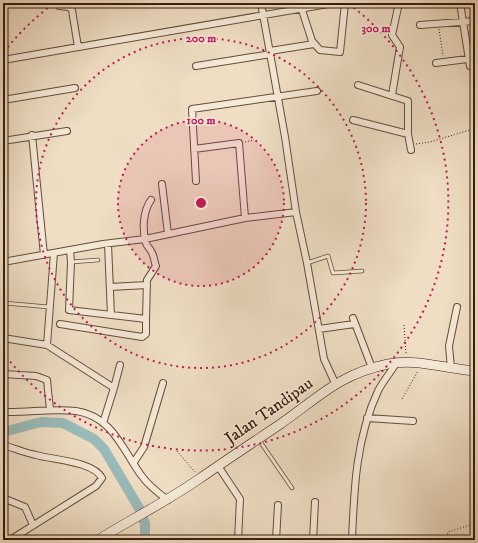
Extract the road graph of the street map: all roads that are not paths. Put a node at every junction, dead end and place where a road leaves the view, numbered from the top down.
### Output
1 (261, 3) edge
2 (334, 3) edge
3 (345, 3) edge
4 (399, 3) edge
5 (460, 3) edge
6 (59, 6) dead end
7 (301, 7) junction
8 (263, 16) junction
9 (475, 21) edge
10 (464, 22) junction
11 (420, 25) dead end
12 (314, 44) junction
13 (78, 47) junction
14 (270, 53) junction
15 (3, 60) edge
16 (471, 61) edge
17 (436, 63) dead end
18 (196, 66) dead end
19 (358, 85) dead end
20 (75, 88) dead end
21 (317, 91) dead end
22 (392, 95) junction
23 (278, 96) junction
24 (3, 100) edge
25 (353, 120) dead end
26 (68, 131) dead end
27 (408, 134) junction
28 (32, 135) junction
29 (3, 140) edge
30 (410, 147) road end
31 (194, 149) junction
32 (196, 181) dead end
33 (162, 184) dead end
34 (151, 200) dead end
35 (296, 212) junction
36 (245, 218) junction
37 (168, 234) junction
38 (145, 239) junction
39 (108, 244) junction
40 (70, 250) junction
41 (54, 253) junction
42 (44, 255) junction
43 (98, 260) dead end
44 (3, 262) edge
45 (71, 262) junction
46 (307, 263) junction
47 (362, 271) dead end
48 (147, 285) junction
49 (110, 287) junction
50 (4, 303) edge
51 (457, 307) dead end
52 (51, 308) junction
53 (112, 315) junction
54 (146, 319) junction
55 (60, 324) dead end
56 (319, 329) junction
57 (3, 338) edge
58 (47, 345) junction
59 (402, 362) junction
60 (120, 365) dead end
61 (372, 368) junction
62 (451, 368) junction
63 (475, 371) edge
64 (3, 374) edge
65 (163, 383) dead end
66 (335, 383) junction
67 (114, 388) junction
68 (50, 410) junction
69 (3, 412) edge
70 (367, 418) junction
71 (413, 422) dead end
72 (104, 423) junction
73 (258, 439) junction
74 (3, 445) edge
75 (134, 462) junction
76 (218, 466) junction
77 (292, 488) dead end
78 (3, 498) edge
79 (166, 502) junction
80 (315, 502) dead end
81 (278, 505) dead end
82 (33, 525) junction
83 (238, 539) edge
84 (10, 540) edge
85 (98, 540) edge
86 (227, 540) edge
87 (276, 540) edge
88 (313, 540) edge
89 (352, 540) edge

1 - 8 street
2 - 7 street
3 - 12 street
4 - 22 street
5 - 10 street
6 - 13 street
7 - 8 street
7 - 12 street
8 - 13 street
8 - 14 street
9 - 10 street
10 - 11 street
10 - 16 street
12 - 14 street
13 - 15 street
14 - 18 street
14 - 23 street
16 - 17 street
19 - 22 street
20 - 24 street
21 - 23 street
22 - 27 street
23 - 31 street
23 - 35 street
25 - 27 street
26 - 28 street
27 - 30 street
28 - 29 street
28 - 42 street
31 - 32 street
31 - 36 street
33 - 37 street
34 - 38 street
35 - 36 street
35 - 46 street
36 - 37 street
37 - 38 street
38 - 39 street
38 - 48 street
39 - 40 street
39 - 49 street
40 - 41 street
40 - 45 street
41 - 42 street
41 - 52 street
42 - 44 street
43 - 45 lane
45 - 53 street
46 - 47 lane
46 - 56 street
48 - 49 street
48 - 54 street
49 - 53 street
50 - 52 lane
51 - 62 street
52 - 58 street
53 - 54 street
54 - 55 street
56 - 61 street
56 - 66 street
57 - 58 street
58 - 67 street
59 - 61 street, Jalan Tandipau
59 - 62 street, Jalan Tandipau
59 - 70 street
60 - 67 street
61 - 66 street, Jalan Tandipau
62 - 63 street, Jalan Tandipau
64 - 68 street
65 - 75 street
66 - 73 street, Jalan Tandipau
67 - 72 street
68 - 69 street
68 - 72 street
70 - 71 street
70 - 89 street
72 - 75 street
73 - 76 street, Jalan Tandipau
73 - 77 lane
74 - 82 street
75 - 79 street
76 - 79 street, Jalan Tandipau
76 - 83 street
78 - 82 street
79 - 85 street, Jalan Tandipau
80 - 88 street
81 - 87 street
82 - 84 street
83 - 86 street

